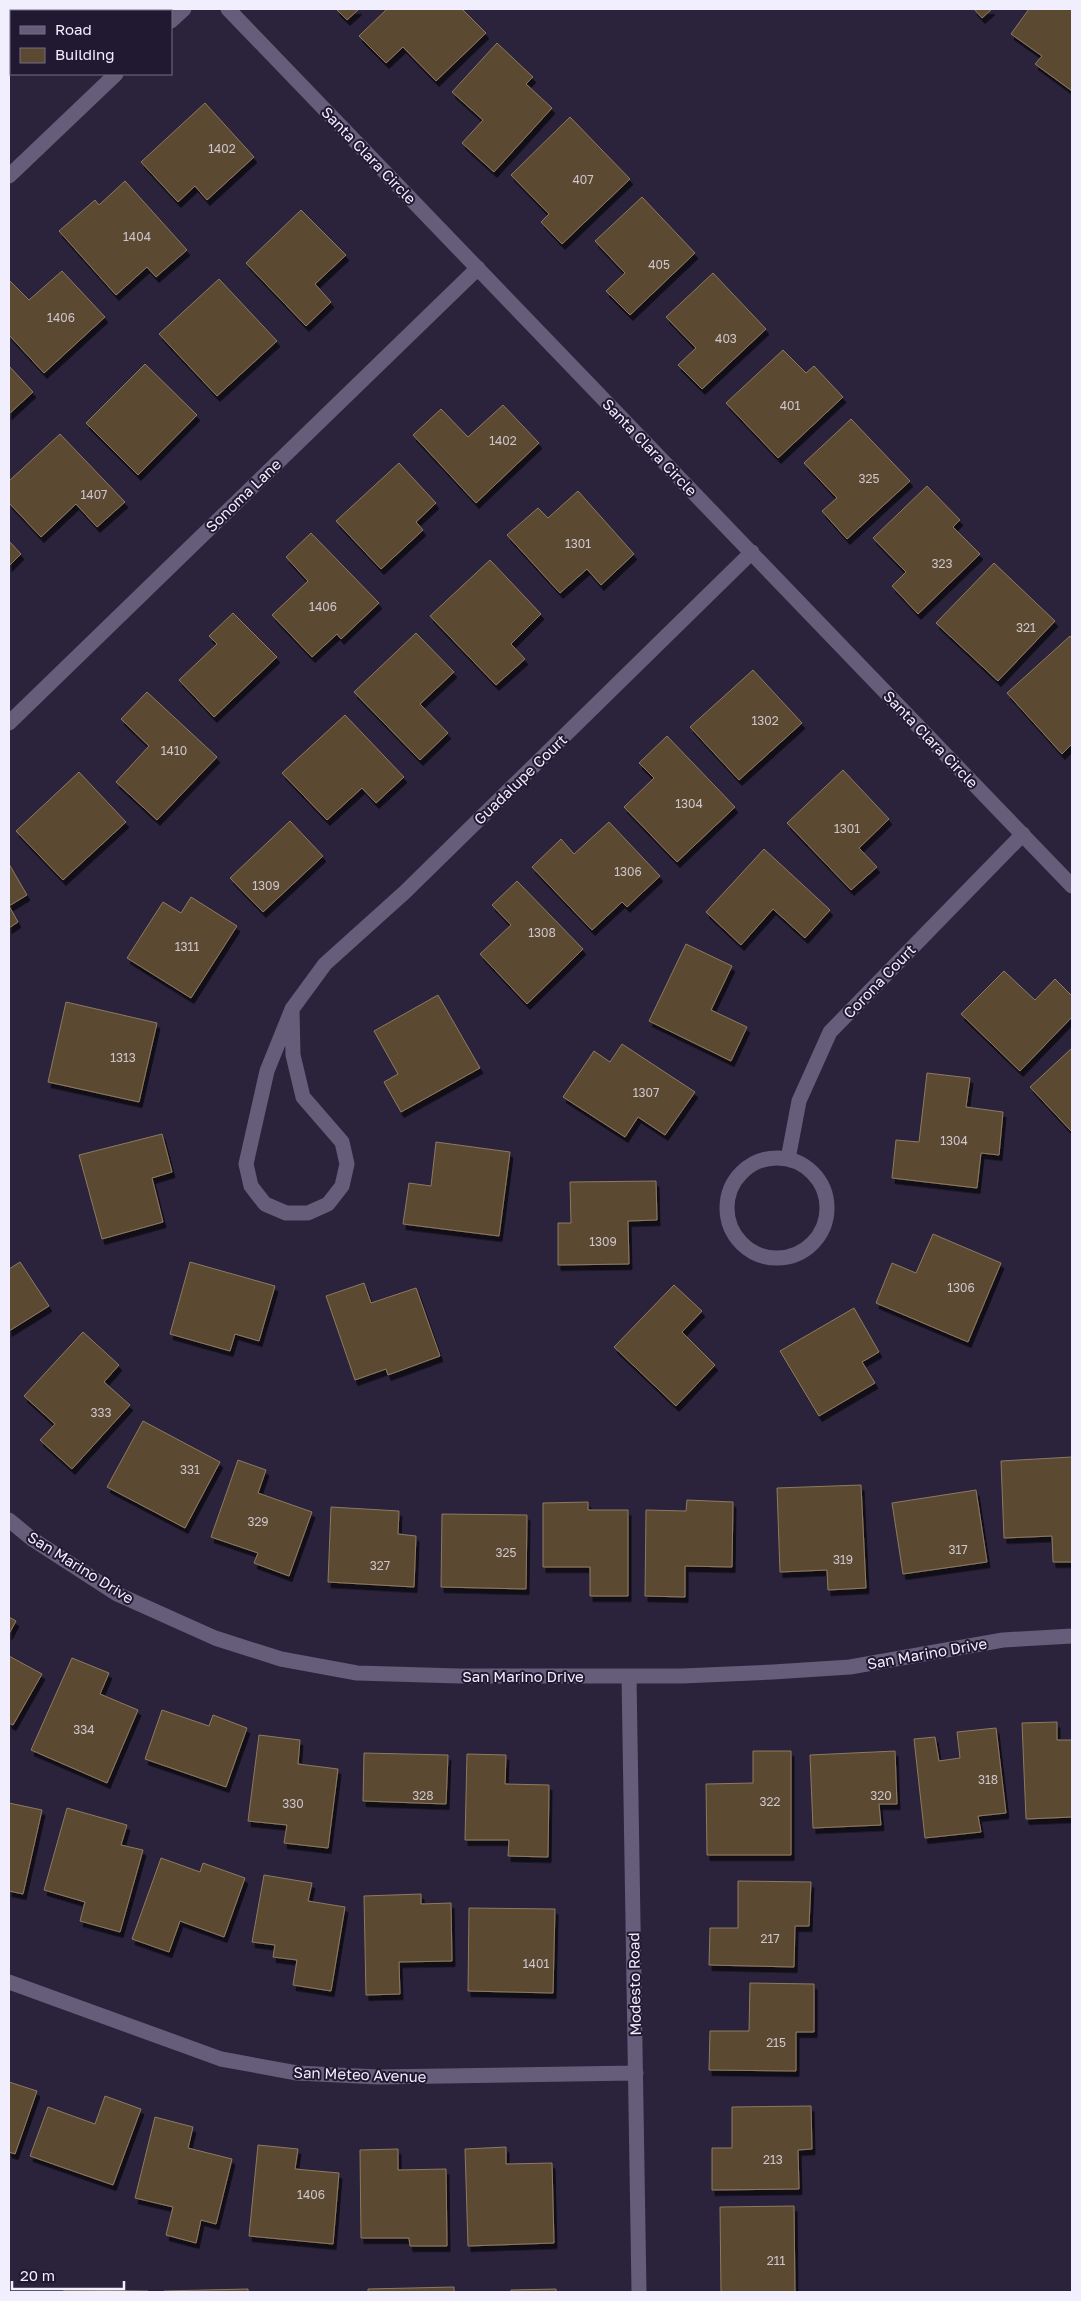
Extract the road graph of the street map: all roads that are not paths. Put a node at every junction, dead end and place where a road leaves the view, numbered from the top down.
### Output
1 (184, 9) edge
2 (228, 9) edge
3 (172, 20) edge
4 (115, 75) edge
5 (9, 176) edge
6 (478, 268) junction
7 (752, 552) junction
8 (9, 723) edge
9 (1023, 834) junction
10 (1072, 886) edge
11 (292, 1009) junction
12 (788, 1159) junction
13 (9, 1520) edge
14 (1072, 1636) edge
15 (629, 1676) junction
16 (9, 1982) edge
17 (636, 2074) junction
18 (639, 2292) edge

1 - 3 street
2 - 6 street, Santa Clara Circle
4 - 5 street
6 - 7 street, Santa Clara Circle
6 - 8 street, Sonoma Lane
7 - 9 street, Santa Clara Circle
7 - 11 street, Guadalupe Court
9 - 10 street, Santa Clara Circle
9 - 12 street, Corona Court
11 - 11 street, Guadalupe Court
12 - 12 street
13 - 15 street, San Marino Drive
14 - 15 street, San Marino Drive
15 - 17 street, Modesto Road
16 - 17 street, San Meteo Avenue
17 - 18 street, Modesto Road

